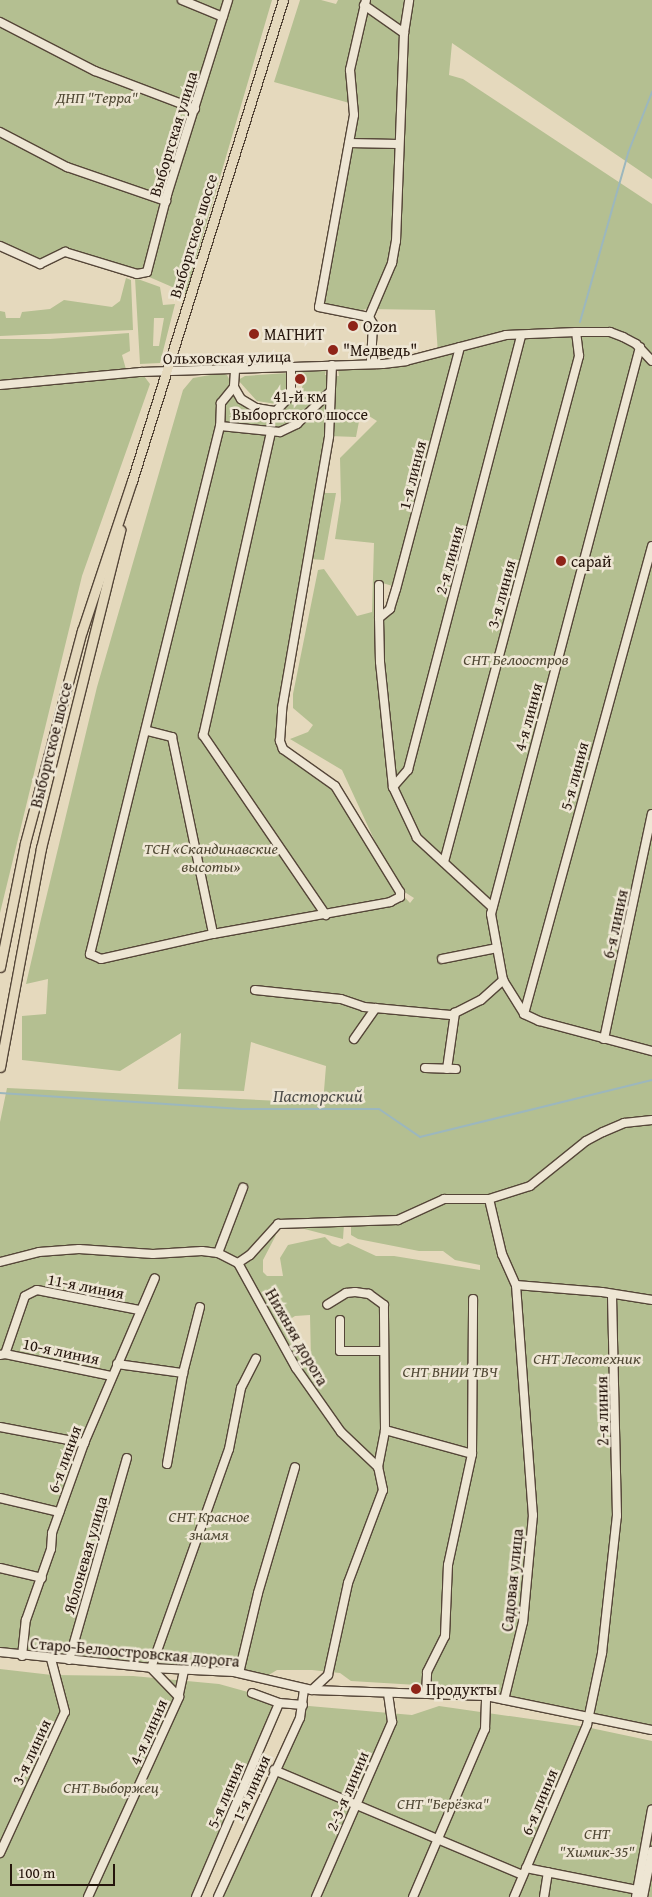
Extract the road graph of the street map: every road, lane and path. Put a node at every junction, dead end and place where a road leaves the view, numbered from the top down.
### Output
1 (182, 0) edge
2 (228, 0) edge
3 (283, 0) edge
4 (409, 0) edge
5 (365, 3) edge
6 (224, 17) junction
7 (0, 22) edge
8 (404, 33) junction
9 (194, 109) junction
10 (0, 132) edge
11 (349, 143) junction
12 (398, 144) junction
13 (166, 201) junction
14 (0, 246) edge
15 (370, 317) junction
16 (576, 332) junction
17 (521, 335) junction
18 (460, 347) junction
19 (640, 347) junction
20 (652, 361) edge
21 (371, 362) junction
22 (332, 365) junction
23 (291, 369) junction
24 (167, 371) junction
25 (235, 371) junction
26 (0, 385) edge
27 (234, 387) junction
28 (330, 392) junction
29 (220, 426) junction
30 (271, 432) junction
31 (132, 482) junction
32 (652, 546) edge
33 (379, 585) dead end
34 (379, 618) junction
35 (148, 731) junction
36 (393, 787) junction
37 (652, 814) edge
38 (444, 862) junction
39 (492, 907) junction
40 (326, 915) junction
41 (213, 934) junction
42 (497, 948) junction
43 (442, 959) dead end
44 (0, 968) edge
45 (503, 980) junction
46 (255, 990) dead end
47 (376, 1008) junction
48 (454, 1013) junction
49 (524, 1014) junction
50 (354, 1039) dead end
51 (604, 1039) junction
52 (652, 1051) edge
53 (1, 1064) edge
54 (425, 1068) dead end
55 (447, 1069) junction
56 (456, 1070) dead end
57 (652, 1120) edge
58 (243, 1188) dead end
59 (489, 1198) junction
60 (218, 1253) junction
61 (0, 1262) edge
62 (238, 1263) junction
63 (154, 1278) dead end
64 (516, 1285) junction
65 (612, 1294) junction
66 (473, 1299) dead end
67 (652, 1300) edge
68 (327, 1305) dead end
69 (200, 1307) dead end
70 (139, 1310) junction
71 (340, 1320) dead end
72 (383, 1351) junction
73 (2, 1354) edge
74 (256, 1359) dead end
75 (117, 1364) junction
76 (183, 1373) junction
77 (111, 1376) junction
78 (0, 1427) edge
79 (385, 1430) junction
80 (84, 1443) junction
81 (379, 1454) junction
82 (472, 1454) junction
83 (127, 1458) dead end
84 (370, 1458) junction
85 (167, 1464) dead end
86 (295, 1467) dead end
87 (378, 1467) junction
88 (0, 1498) edge
89 (59, 1512) junction
90 (0, 1568) edge
91 (42, 1578) junction
92 (0, 1652) edge
93 (22, 1656) junction
94 (51, 1659) junction
95 (69, 1660) junction
96 (151, 1668) junction
97 (184, 1670) junction
98 (239, 1673) junction
99 (308, 1690) junction
100 (252, 1693) dead end
101 (179, 1694) junction
102 (426, 1694) junction
103 (388, 1695) junction
104 (486, 1696) junction
105 (504, 1700) junction
106 (279, 1704) junction
107 (303, 1705) junction
108 (588, 1717) junction
109 (652, 1730) edge
110 (274, 1770) junction
111 (356, 1805) junction
112 (652, 1809) edge
113 (438, 1839) junction
114 (652, 1851) edge
115 (0, 1854) edge
116 (525, 1872) junction
117 (548, 1872) junction
118 (642, 1893) edge
119 (88, 1897) edge
120 (196, 1897) edge
121 (219, 1897) edge
122 (316, 1897) edge
123 (413, 1897) edge
124 (514, 1897) edge
125 (544, 1897) edge

1 - 6 street
2 - 6 street, Выборгская улица
3 - 24 main road, Выборгское шоссе
4 - 8 street
5 - 8 street
5 - 11 street
6 - 9 street, Выборгская улица
7 - 9 street
8 - 12 street
9 - 13 street, Выборгская улица
10 - 13 street
11 - 12 street
11 - 15 street
12 - 15 street
13 - 14 street, Выборгская улица
15 - 21 street
16 - 17 street, Ольховская улица
16 - 19 street, Ольховская улица
16 - 38 street, 3-я линия
17 - 18 street, Ольховская улица
17 - 36 street, 2-я линия
18 - 21 street, Ольховская улица
18 - 34 street, 1-я линия
19 - 20 street, Ольховская улица
19 - 39 street, 4-я линия
21 - 22 street, Ольховская улица
22 - 23 street, Ольховская улица
22 - 28 street
23 - 25 street, Ольховская улица
23 - 27 street
24 - 25 street, Ольховская улица
24 - 26 street, Ольховская улица
24 - 31 main road, Выборгское шоссе
25 - 27 street
27 - 29 street
28 - 30 street
28 - 40 street
29 - 30 street
29 - 35 street
30 - 40 street
31 - 44 main road, Выборгское шоссе
31 - 53 main road, Выборгское шоссе
32 - 49 street, 5-я линия
33 - 34 street
34 - 36 street
35 - 41 street
35 - 41 street
36 - 38 street
37 - 51 street, 6-я линия
38 - 39 street
39 - 42 street, 4-я линия
40 - 41 street
42 - 43 street
42 - 45 street, 4-я линия
45 - 48 street
45 - 49 street
46 - 47 street
47 - 48 street
47 - 50 street
48 - 55 street
49 - 51 street
51 - 52 street
54 - 55 street
55 - 56 street
57 - 59 street
58 - 60 street
59 - 62 street
59 - 64 street, Садовая улица
60 - 61 street
60 - 62 street
62 - 84 street, Нижняя дорога
63 - 70 street, 6-я линия
64 - 65 street
64 - 105 street, Садовая улица
65 - 67 street
65 - 108 street, 2-я линия
66 - 82 street
68 - 72 street
69 - 76 street
70 - 73 street, 11-я линия
70 - 75 street, 6-я линия
71 - 72 street
72 - 79 street
73 - 77 street, 10-я линия
74 - 96 street
75 - 76 street
75 - 77 street, 6-я линия
76 - 85 street
77 - 80 street, 6-я линия
78 - 80 street
79 - 81 street
79 - 82 street
80 - 89 street, 6-я линия
81 - 84 street
81 - 87 street
82 - 102 street
83 - 95 street, Яблоневая улица
84 - 87 street, Нижняя дорога
86 - 98 street
87 - 99 street
88 - 89 street
89 - 91 street, 6-я линия
90 - 91 street
91 - 93 street, 6-я линия
92 - 93 street, Старо-Белоостровская дорога
93 - 94 street, Старо-Белоостровская дорога
94 - 95 street, Старо-Белоостровская дорога
94 - 115 street, 3-я линия
95 - 96 street, Старо-Белоостровская дорога
96 - 97 street, Старо-Белоостровская дорога
96 - 101 street, 4-я линия
97 - 98 street, Старо-Белоостровская дорога
97 - 101 street
98 - 99 street, Старо-Белоостровская дорога
99 - 103 street, Старо-Белоостровская дорога
99 - 107 street, 1-я линия
100 - 106 street
101 - 119 street, 4-я линия
102 - 103 street, Старо-Белоостровская дорога
102 - 104 street, Старо-Белоостровская дорога
103 - 111 street, 2-3-я линии
104 - 105 street, Старо-Белоостровская дорога
104 - 113 street
105 - 108 street, Старо-Белоостровская дорога
106 - 107 street
106 - 120 street, 5-я линия
107 - 110 street, 1-я линия
108 - 109 street, Старо-Белоостровская дорога
108 - 116 street, 6-я линия
110 - 111 street
110 - 121 street, 1-я линия
111 - 113 street
111 - 122 street, 2-3-я линии
112 - 118 street
113 - 116 street
113 - 123 street
114 - 118 street
116 - 117 street
116 - 124 street, 6-я линия
117 - 118 street
117 - 125 street

